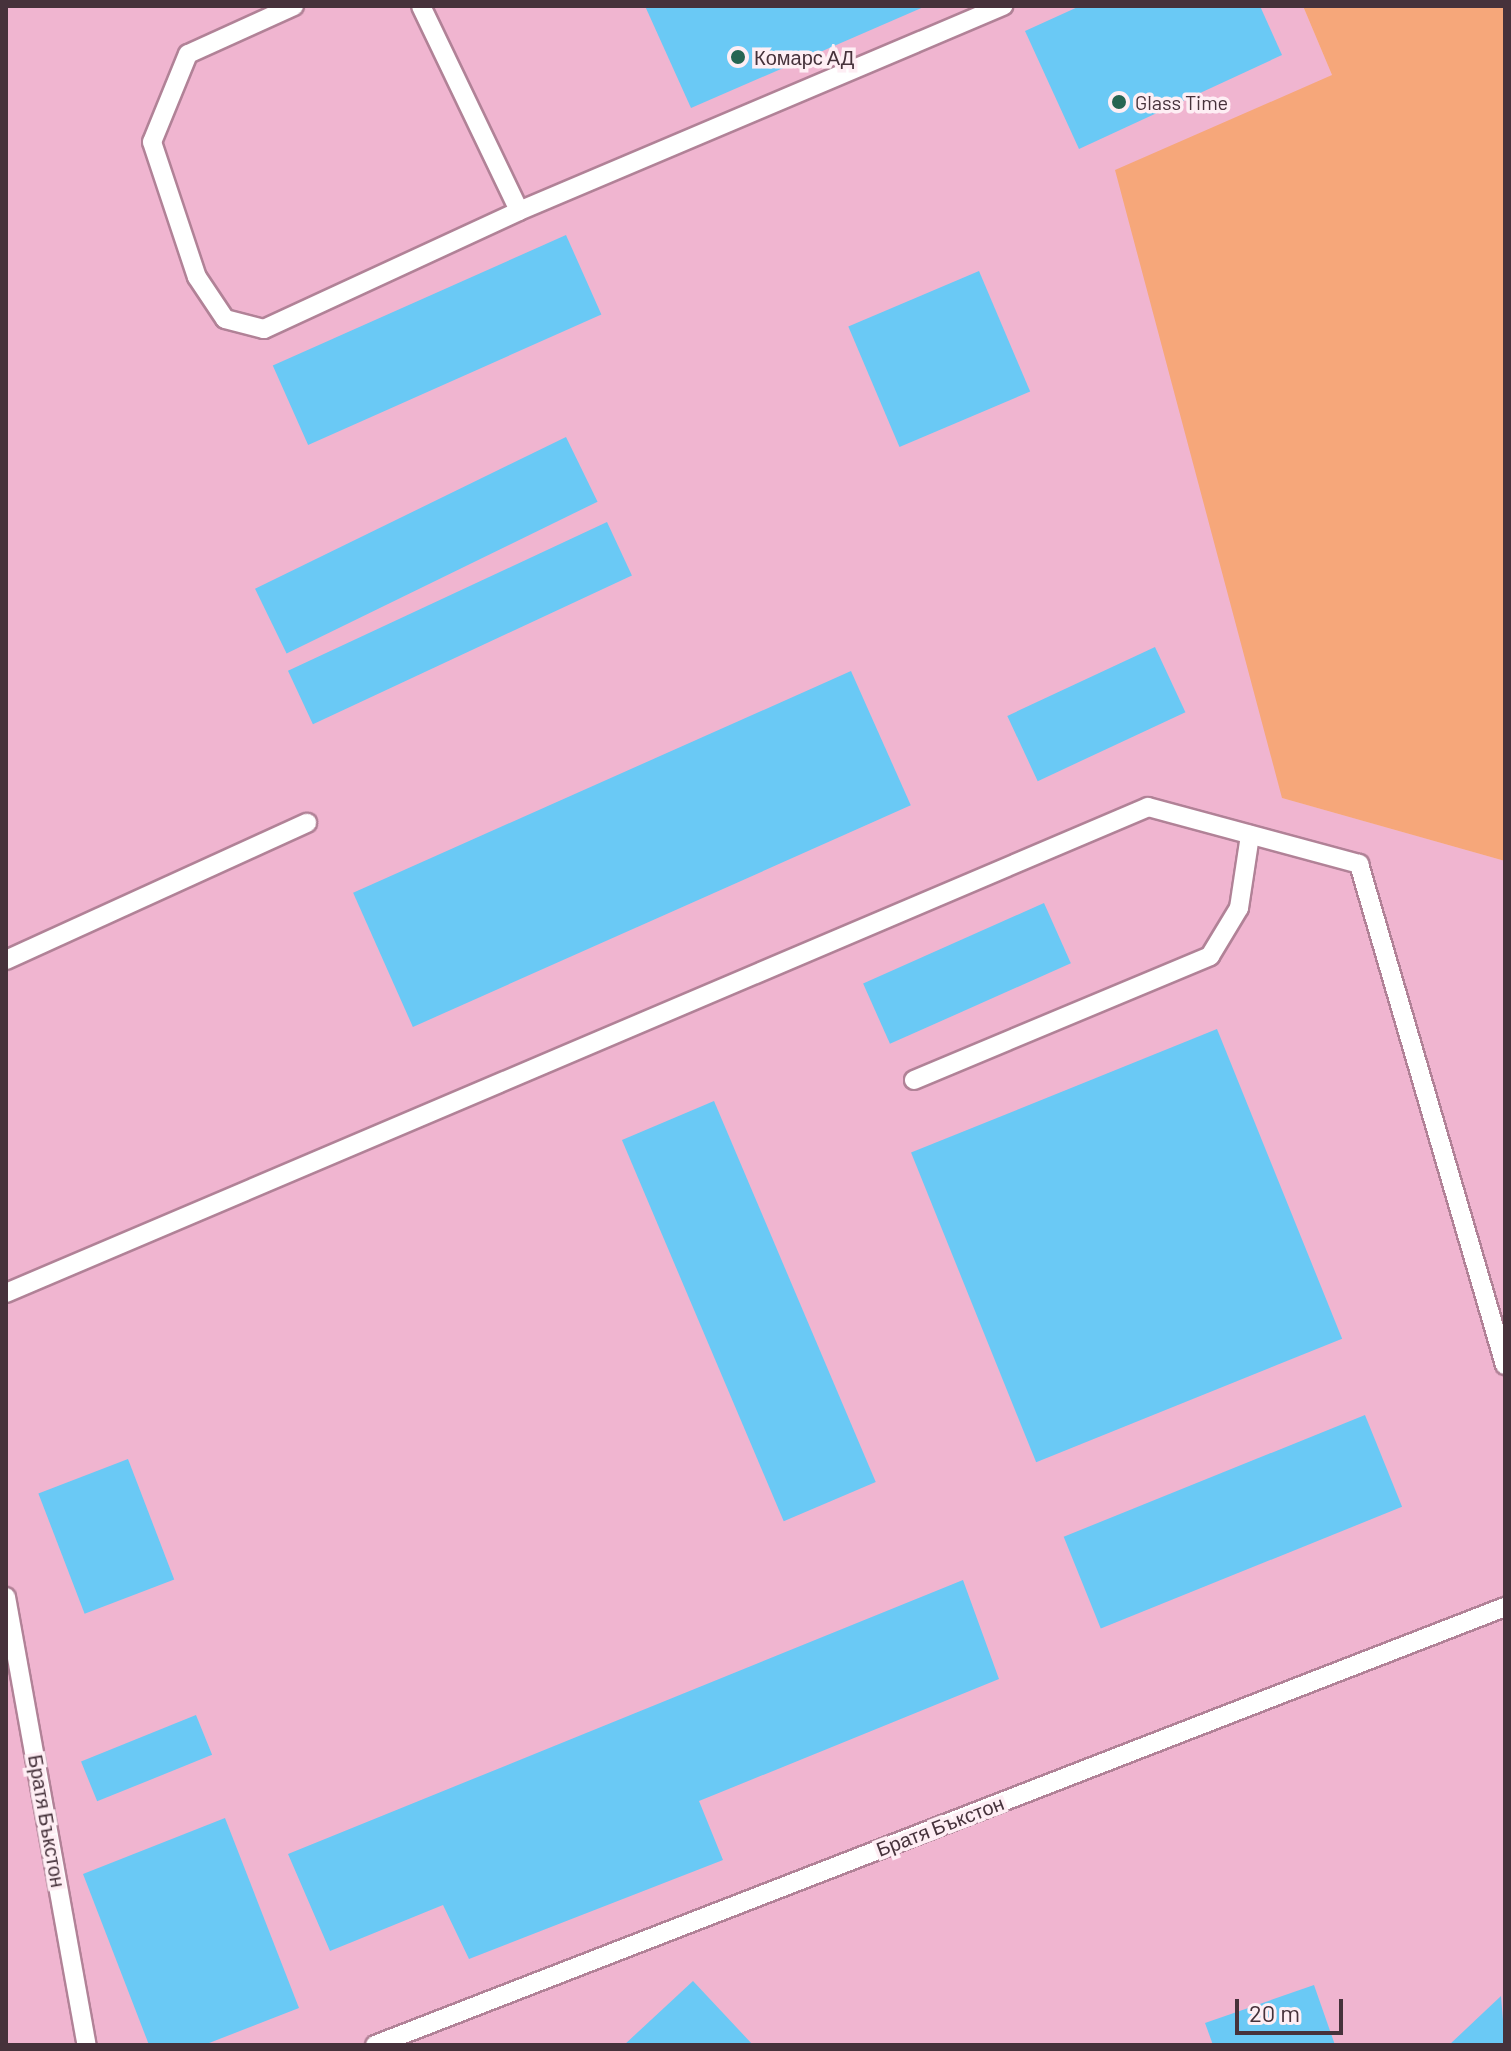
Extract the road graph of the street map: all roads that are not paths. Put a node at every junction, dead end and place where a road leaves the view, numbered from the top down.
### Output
1 (294, 6) edge
2 (421, 6) edge
3 (1003, 6) edge
4 (519, 211) junction
5 (307, 823) dead end
6 (1250, 835) junction
7 (6, 960) edge
8 (914, 1080) dead end
9 (6, 1293) edge
10 (1505, 1365) edge
11 (6, 1597) edge
12 (1505, 1607) edge
13 (87, 2045) edge
14 (375, 2045) edge

1 - 4 lane
2 - 4 lane
3 - 4 lane
5 - 7 lane
6 - 8 lane
6 - 9 lane
6 - 10 lane
11 - 13 lane, Братя Бъкстон
12 - 14 lane, Братя Бъкстон

